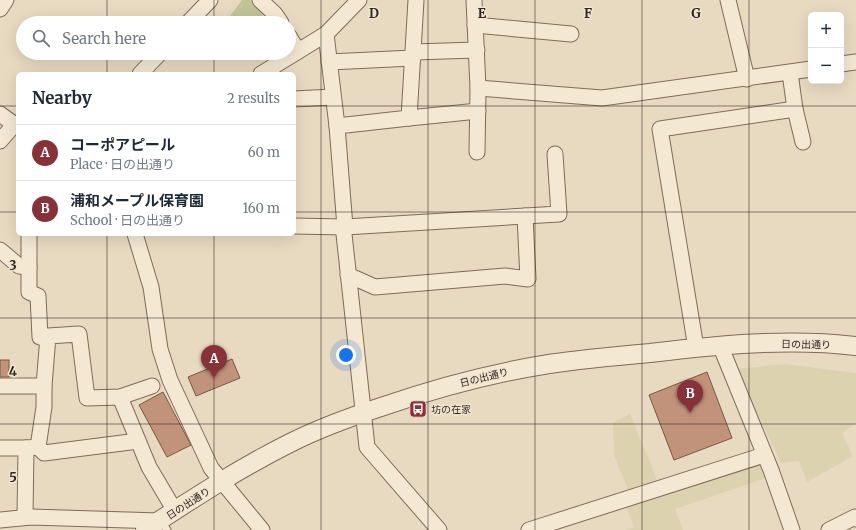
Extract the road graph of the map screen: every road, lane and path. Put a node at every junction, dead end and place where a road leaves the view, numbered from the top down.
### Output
1 (6, 0) edge
2 (210, 0) edge
3 (260, 0) edge
4 (359, 0) edge
5 (416, 0) edge
6 (474, 0) edge
7 (728, 0) edge
8 (0, 9) edge
9 (195, 16) edge
10 (276, 16) edge
11 (475, 25) junction
12 (326, 34) junction
13 (571, 34) dead end
14 (296, 48) edge
15 (477, 50) junction
16 (298, 51) joint
17 (413, 55) junction
18 (153, 60) edge
19 (284, 60) edge
20 (329, 62) junction
21 (856, 62) edge
22 (844, 64) edge
23 (808, 70) edge
24 (142, 72) edge
25 (264, 72) edge
26 (790, 73) junction
27 (747, 79) junction
28 (478, 88) junction
29 (333, 97) junction
30 (296, 99) edge
31 (795, 109) junction
32 (478, 111) junction
33 (0, 114) edge
34 (409, 118) junction
35 (16, 126) edge
36 (337, 126) junction
37 (0, 141) edge
38 (803, 142) dead end
39 (477, 152) dead end
40 (555, 154) dead end
41 (525, 216) junction
42 (296, 226) edge
43 (346, 227) junction
44 (29, 236) edge
45 (136, 236) edge
46 (0, 250) edge
47 (29, 267) junction
48 (348, 275) junction
49 (48, 339) junction
50 (720, 345) junction
51 (856, 346) edge
52 (696, 348) junction
53 (0, 386) edge
54 (44, 386) junction
55 (152, 386) dead end
56 (120, 397) junction
57 (363, 413) junction
58 (138, 441) junction
59 (0, 448) edge
60 (32, 448) junction
61 (764, 455) junction
62 (221, 481) junction
63 (25, 517) junction
64 (856, 519) edge
65 (0, 520) edge
66 (162, 522) edge
67 (262, 530) edge
68 (439, 530) edge
69 (529, 530) edge
70 (792, 530) edge
71 (829, 530) edge

1 - 8 street
2 - 9 street
3 - 10 street
4 - 12 street
5 - 17 street
6 - 11 street
7 - 27 street
11 - 13 street
11 - 15 street
12 - 16 street
12 - 20 street
14 - 16 street
15 - 17 street
15 - 28 street
17 - 20 street
17 - 34 street
18 - 24 street
19 - 25 street
20 - 29 street
21 - 22 street
23 - 26 street
26 - 27 street
26 - 31 street
27 - 28 street
28 - 32 street
29 - 30 street
29 - 36 street
31 - 38 street
31 - 52 street
32 - 34 street
32 - 39 street
33 - 35 street
34 - 36 street
35 - 37 street
36 - 43 street
40 - 41 street
41 - 43 street
41 - 48 street
42 - 43 street
43 - 48 street
44 - 47 street
45 - 62 street
46 - 47 street
47 - 49 street
48 - 57 street
49 - 54 street
49 - 56 street
50 - 51 street, 日の出通り
50 - 52 street, 日の出通り
50 - 61 street
52 - 57 street, 日の出通り
53 - 54 street
54 - 60 street
55 - 56 street
56 - 58 street
57 - 62 street, 日の出通り
57 - 68 street
58 - 60 street
58 - 66 street
59 - 60 street
60 - 63 street
61 - 69 street
61 - 70 street
62 - 66 street, 日の出通り
62 - 67 street
63 - 65 street
63 - 66 street
64 - 71 street

